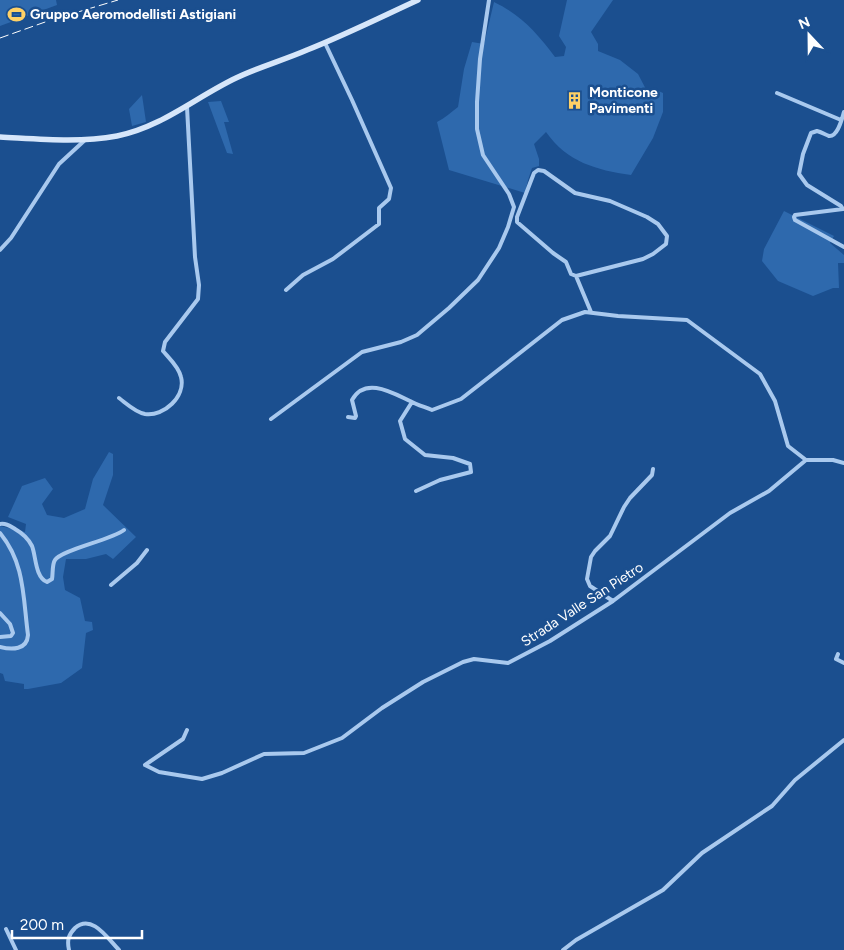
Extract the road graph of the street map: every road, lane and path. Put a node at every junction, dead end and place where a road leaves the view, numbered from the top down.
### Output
1 (418, 0) edge
2 (488, 0) edge
3 (325, 43) junction
4 (778, 93) dead end
5 (186, 107) junction
6 (844, 112) edge
7 (841, 120) junction
8 (0, 137) edge
9 (85, 140) junction
10 (518, 224) junction
11 (509, 226) junction
12 (844, 247) edge
13 (0, 250) edge
14 (576, 276) junction
15 (286, 290) dead end
16 (591, 312) junction
17 (119, 398) dead end
18 (412, 402) junction
19 (348, 417) dead end
20 (271, 419) dead end
21 (806, 460) junction
22 (844, 463) edge
23 (653, 469) dead end
24 (416, 491) dead end
25 (0, 524) edge
26 (124, 530) dead end
27 (0, 533) edge
28 (147, 550) dead end
29 (111, 585) dead end
30 (613, 601) junction
31 (0, 613) edge
32 (0, 637) edge
33 (0, 647) edge
34 (838, 654) dead end
35 (844, 662) edge
36 (186, 730) dead end
37 (844, 740) edge
38 (6, 929) dead end
39 (16, 950) edge
40 (69, 950) edge
41 (119, 950) edge
42 (563, 950) edge

1 - 3 street
2 - 11 street
3 - 5 street
3 - 15 street
4 - 7 street
5 - 9 street
5 - 17 street
6 - 7 street
7 - 12 street
8 - 9 street
9 - 13 street
10 - 11 street
10 - 14 street
10 - 14 street
11 - 20 street
14 - 16 street
16 - 18 street
16 - 21 street
18 - 19 street
18 - 24 street
21 - 22 street
21 - 30 street, Strada Valle San Pietro
23 - 30 street
25 - 26 street
27 - 33 street
28 - 29 street
30 - 36 street, Strada Valle San Pietro
31 - 32 street
34 - 35 street
37 - 42 street
38 - 39 street
40 - 41 street

